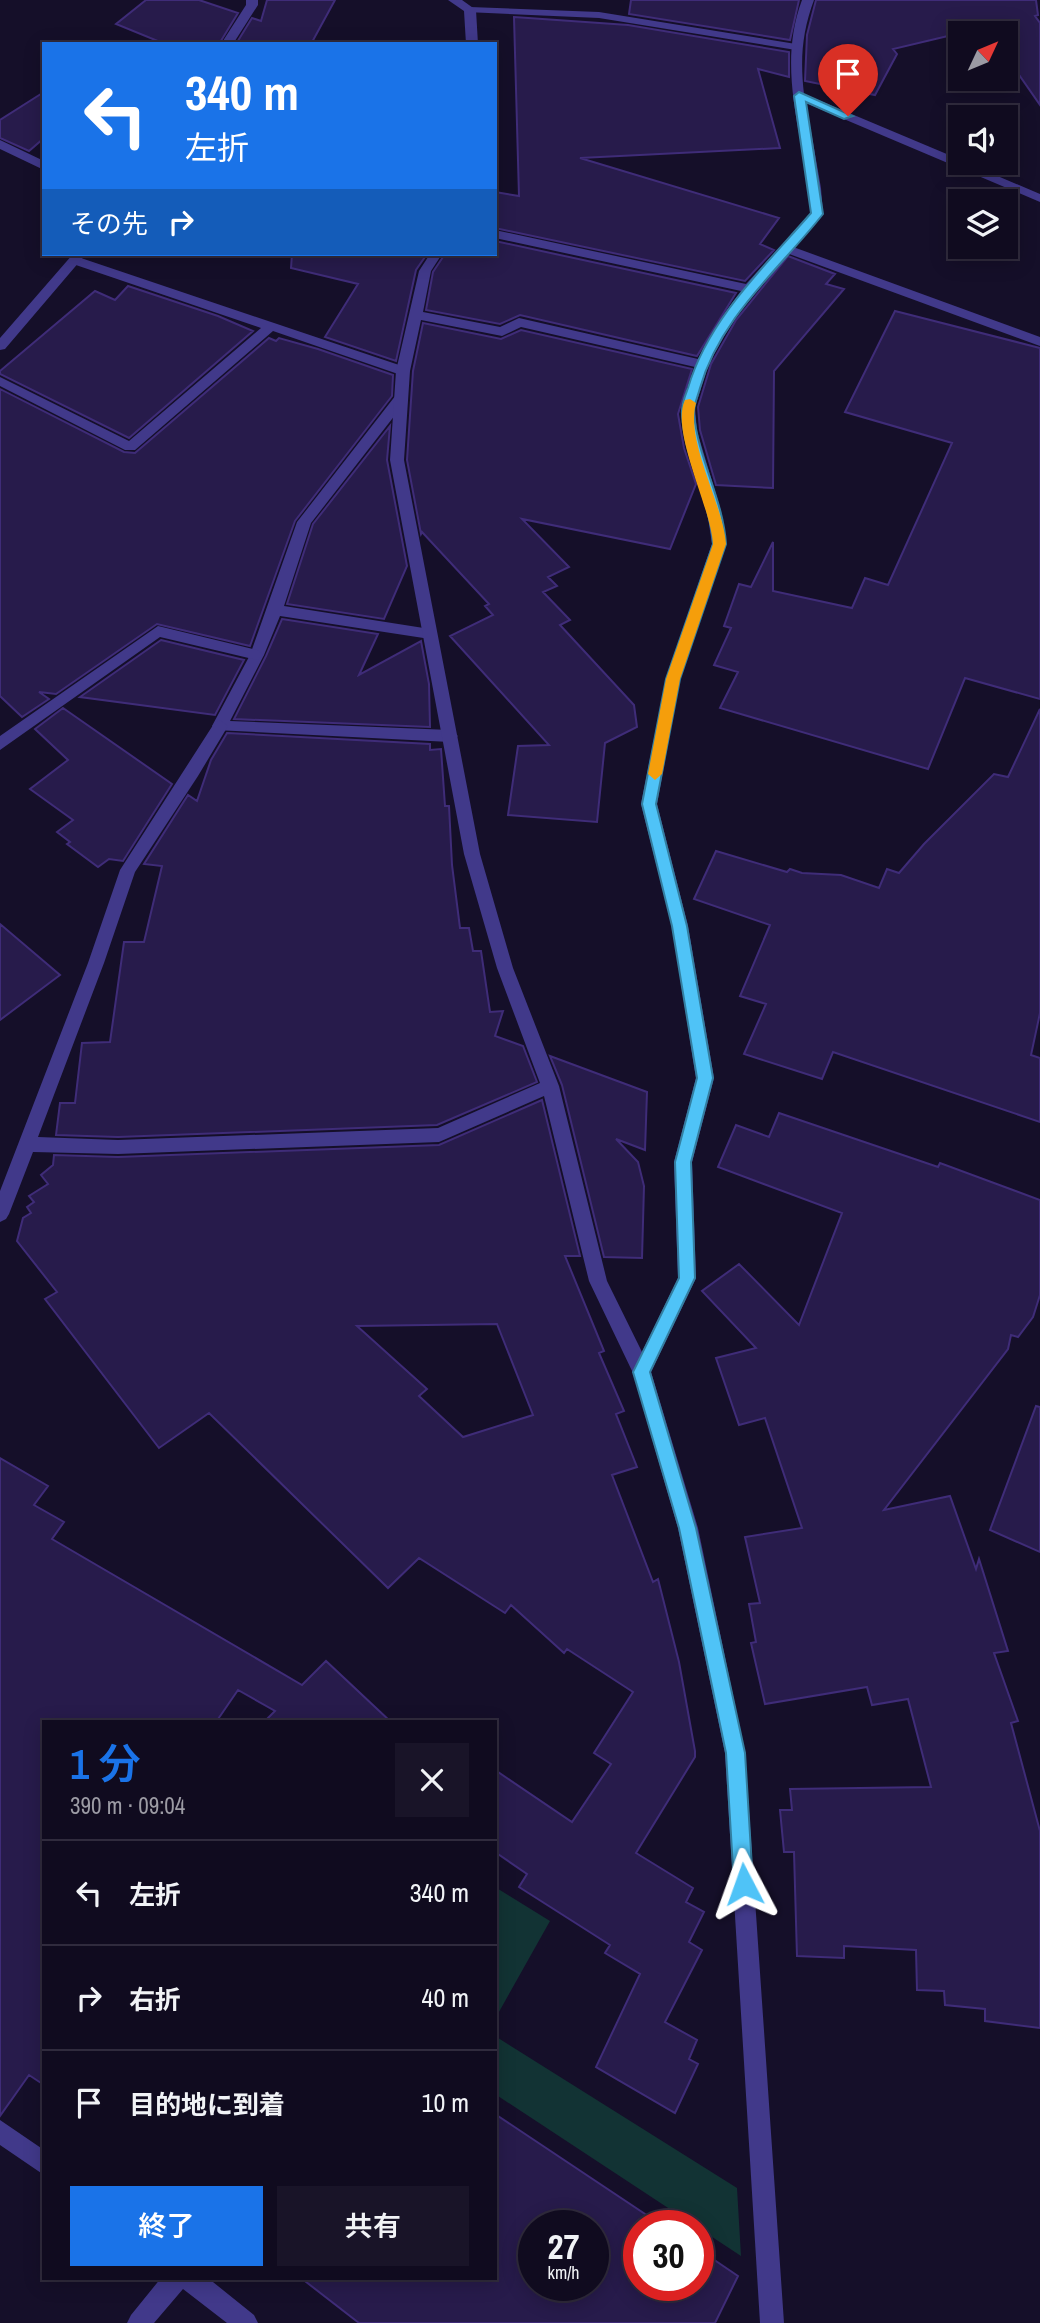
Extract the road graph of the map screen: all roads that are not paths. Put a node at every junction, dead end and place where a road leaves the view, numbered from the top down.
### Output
1 (252, 0) edge
2 (454, 0) edge
3 (808, 0) edge
4 (470, 10) junction
5 (227, 42) edge
6 (472, 42) edge
7 (796, 47) junction
8 (799, 96) junction
9 (0, 144) edge
10 (42, 165) edge
11 (1040, 198) edge
12 (497, 234) edge
13 (785, 247) junction
14 (435, 256) edge
15 (78, 257) edge
16 (751, 289) junction
17 (418, 315) junction
18 (270, 327) junction
19 (1040, 342) edge
20 (0, 346) edge
21 (701, 364) junction
22 (403, 371) junction
23 (0, 381) edge
24 (401, 398) junction
25 (275, 610) junction
26 (430, 634) junction
27 (257, 655) junction
28 (220, 726) junction
29 (450, 736) junction
30 (0, 744) edge
31 (550, 1086) junction
32 (26, 1144) junction
33 (0, 1214) edge
34 (642, 1372) junction
35 (0, 2131) edge
36 (42, 2162) edge
37 (175, 2280) edge
38 (191, 2280) edge
39 (139, 2323) edge
40 (246, 2323) edge
41 (772, 2323) edge

1 - 5 street
2 - 4 street
3 - 7 street
4 - 6 street
4 - 7 street
7 - 8 street
8 - 11 street
8 - 13 street
9 - 10 street
12 - 16 street
13 - 16 street
13 - 19 street
14 - 17 street
15 - 18 street
15 - 20 street
16 - 21 street
17 - 21 street
17 - 22 street
18 - 22 street
18 - 23 street
21 - 34 street
22 - 24 street
24 - 25 street
24 - 26 street
25 - 26 street
25 - 27 street
26 - 29 street
27 - 28 street
27 - 30 street
28 - 29 street
28 - 32 street
29 - 31 street
31 - 32 street
31 - 34 street
32 - 33 street
34 - 41 street
35 - 36 street
37 - 39 street
38 - 40 street

